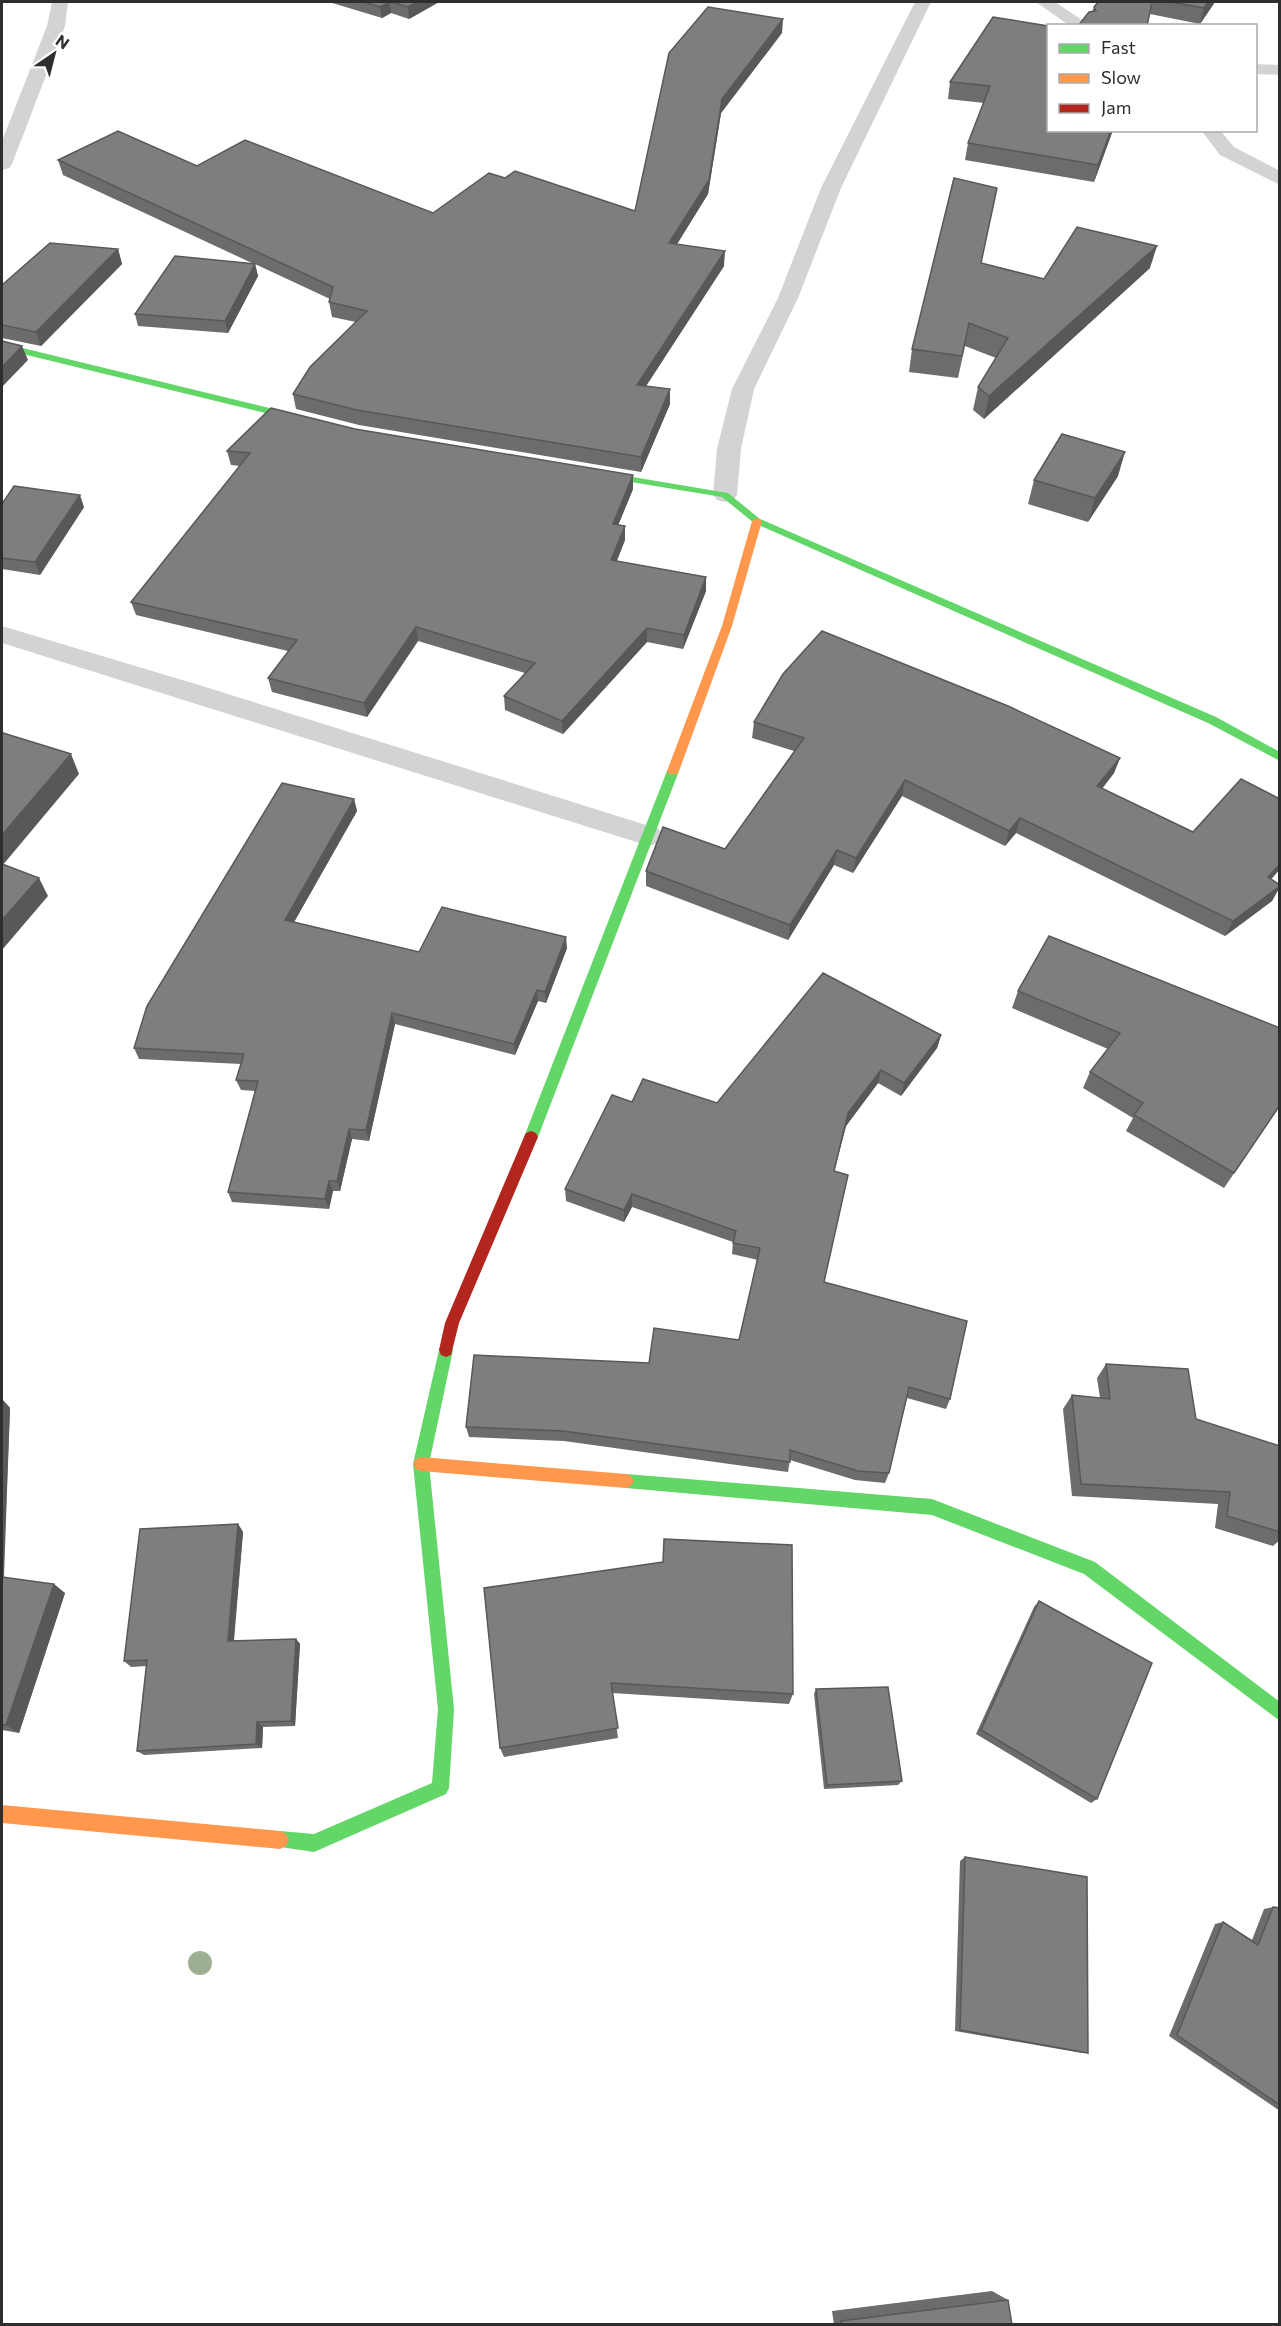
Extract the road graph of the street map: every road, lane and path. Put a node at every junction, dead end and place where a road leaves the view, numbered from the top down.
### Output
1 (60, 2) edge
2 (923, 2) edge
3 (1044, 2) edge
4 (1080, 24) edge
5 (1257, 69) edge
6 (1280, 70) edge
7 (1212, 132) edge
8 (2, 164) edge
9 (1280, 179) edge
10 (2, 346) edge
11 (324, 425) edge
12 (580, 472) edge
13 (725, 495) junction
14 (757, 521) junction
15 (2, 634) edge
16 (1280, 757) edge
17 (649, 836) junction
18 (421, 1464) junction
19 (1280, 1713) edge
20 (2, 1815) edge

1 - 8 street
2 - 13 street
3 - 4 street
5 - 6 street
7 - 9 street
10 - 11 street
12 - 13 street
13 - 14 street
14 - 16 street
14 - 17 street
15 - 17 street
17 - 18 street
18 - 19 street
18 - 20 street

